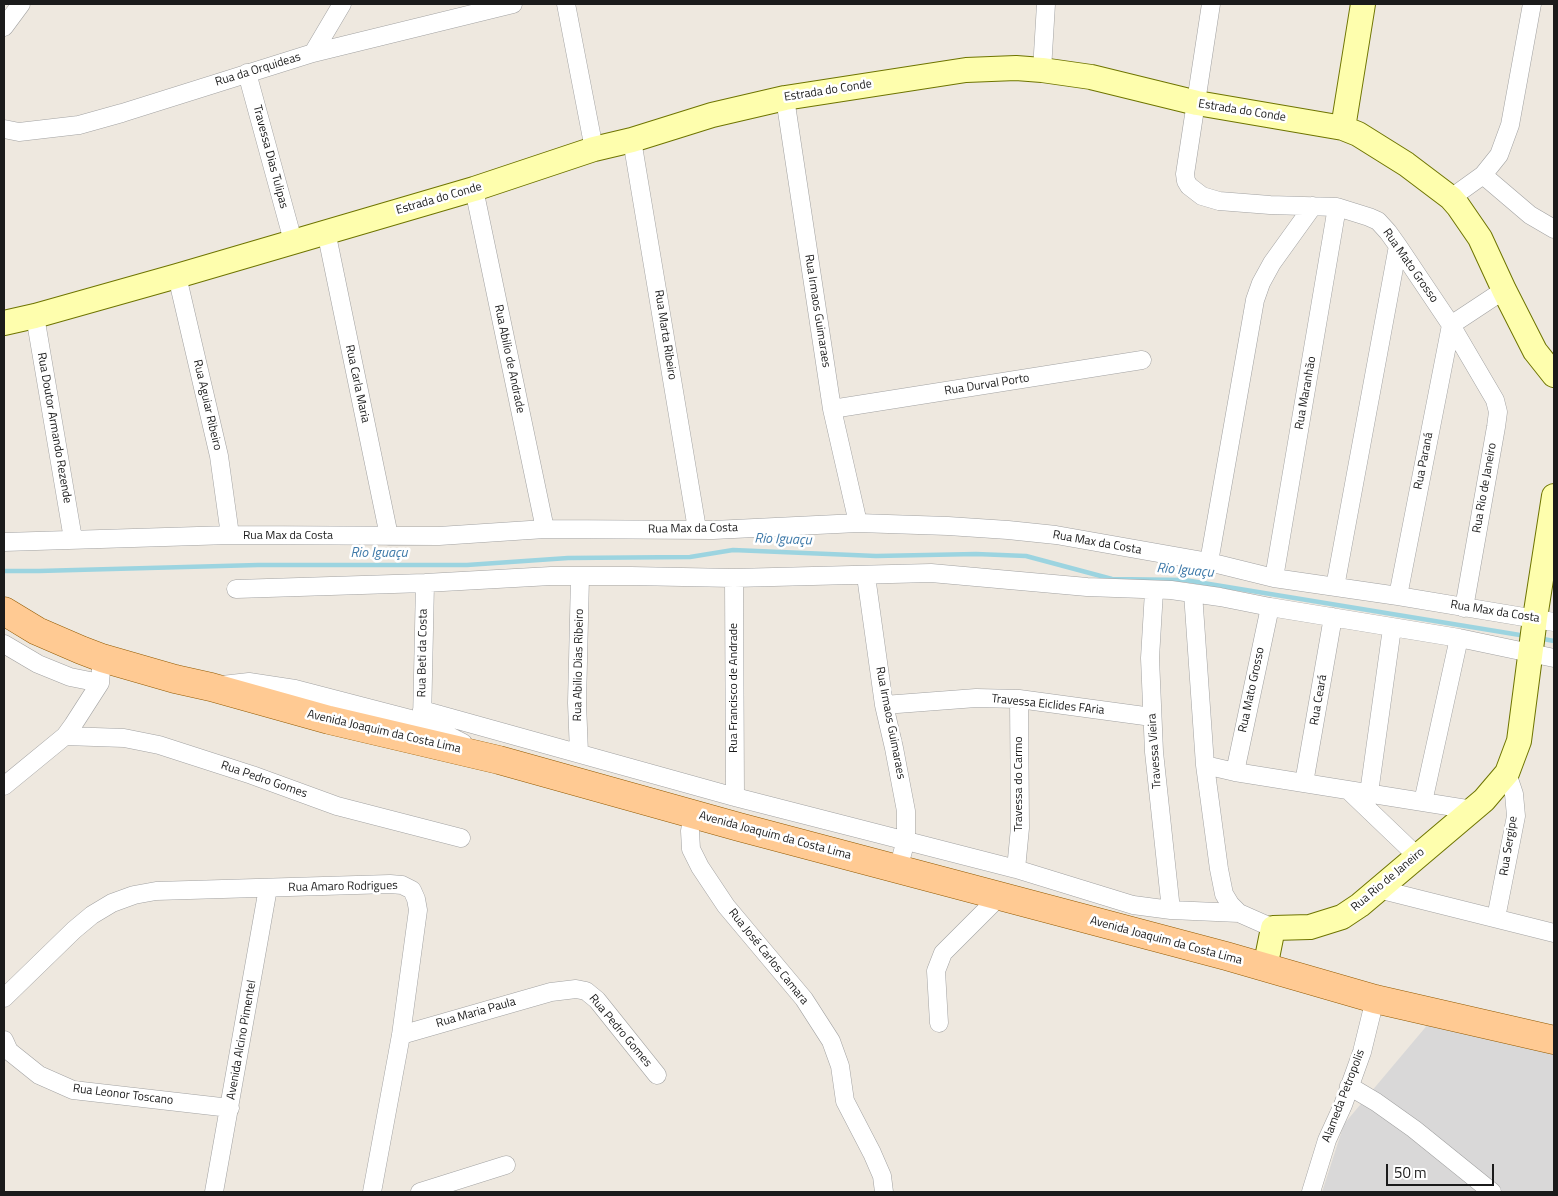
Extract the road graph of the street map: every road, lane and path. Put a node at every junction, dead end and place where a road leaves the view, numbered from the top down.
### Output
1 (21, 4) edge
2 (342, 4) edge
3 (513, 4) edge
4 (566, 4) edge
5 (1046, 4) edge
6 (1211, 4) edge
7 (1363, 4) edge
8 (1532, 4) edge
9 (4, 27) edge
10 (313, 53) junction
11 (1042, 70) junction
12 (247, 74) junction
13 (785, 98) junction
14 (1197, 104) junction
15 (1343, 128) junction
16 (4, 129) edge
17 (632, 140) junction
18 (594, 149) junction
19 (1483, 175) junction
20 (474, 189) junction
21 (1451, 198) junction
22 (1313, 206) junction
23 (1337, 207) junction
24 (1554, 229) edge
25 (326, 231) junction
26 (293, 241) junction
27 (1398, 246) junction
28 (177, 276) junction
29 (1504, 290) junction
30 (35, 316) junction
31 (4, 323) edge
32 (1451, 326) junction
33 (1142, 360) dead end
34 (1554, 375) edge
35 (832, 409) junction
36 (1496, 427) joint
37 (1554, 496) edge
38 (858, 523) junction
39 (545, 529) junction
40 (697, 530) junction
41 (230, 535) junction
42 (389, 536) junction
43 (73, 539) junction
44 (4, 542) edge
45 (1209, 562) junction
46 (866, 576) junction
47 (580, 577) junction
48 (734, 578) junction
49 (1274, 578) junction
50 (425, 583) junction
51 (1335, 587) junction
52 (236, 589) dead end
53 (1154, 591) junction
54 (1192, 593) junction
55 (1398, 596) junction
56 (1270, 607) junction
57 (1464, 608) junction
58 (4, 611) edge
59 (1333, 617) junction
60 (1541, 621) edge
61 (1392, 628) junction
62 (1459, 638) junction
63 (4, 644) edge
64 (1531, 652) junction
65 (1554, 658) edge
66 (101, 671) junction
67 (212, 687) junction
68 (1019, 699) junction
69 (884, 705) junction
70 (422, 716) junction
71 (1152, 716) junction
72 (65, 736) junction
73 (579, 753) junction
74 (479, 755) junction
75 (1205, 765) junction
76 (1235, 772) junction
77 (1507, 773) junction
78 (1304, 783) junction
79 (4, 786) edge
80 (1348, 790) junction
81 (1369, 793) junction
82 (735, 797) junction
83 (1423, 802) junction
84 (1473, 810) junction
85 (693, 814) junction
86 (461, 838) dead end
87 (906, 840) junction
88 (1417, 856) junction
89 (967, 857) junction
90 (898, 869) junction
91 (1016, 869) junction
92 (960, 886) junction
93 (268, 888) junction
94 (1378, 889) junction
95 (999, 897) junction
96 (1171, 910) junction
97 (1240, 913) junction
98 (1496, 918) junction
99 (1273, 928) junction
100 (1554, 933) edge
101 (1266, 968) junction
102 (551, 992) joint
103 (4, 998) edge
104 (1375, 999) junction
105 (939, 1024) dead end
106 (402, 1035) junction
107 (4, 1040) edge
108 (1554, 1040) edge
109 (657, 1075) dead end
110 (1349, 1086) junction
111 (230, 1108) junction
112 (506, 1165) dead end
113 (214, 1192) edge
114 (372, 1192) edge
115 (420, 1192) edge
116 (884, 1192) edge
117 (1311, 1192) edge
118 (1492, 1192) edge

1 - 9 street
2 - 10 street
3 - 10 street, Rua da Orquideas
4 - 18 street
5 - 11 street
6 - 14 street
7 - 15 street
8 - 19 street
10 - 12 street, Rua da Orquideas
11 - 13 street, Estrada do Conde
11 - 14 street, Estrada do Conde
12 - 16 street, Rua da Orquideas
12 - 26 street, Travessa Dias Tulipas
13 - 17 street, Estrada do Conde
13 - 35 street, Rua Irmaos Guimaraes
14 - 15 street, Estrada do Conde
14 - 22 street, Rua Mato Grosso
15 - 21 street, Estrada do Conde
17 - 18 street, Estrada do Conde
17 - 40 street, Rua Marta Ribeiro
18 - 20 street, Estrada do Conde
19 - 21 street
19 - 24 street
20 - 25 street, Estrada do Conde
20 - 39 street, Rua Abilio de Andrade
21 - 29 street, Estrada do Conde
22 - 23 street, Rua Mato Grosso
22 - 45 street
23 - 27 street, Rua Mato Grosso
23 - 49 street, Rua Maranhão
25 - 26 street, Estrada do Conde
25 - 42 street, Rua Carla Maria
26 - 28 street, Estrada do Conde
27 - 32 street, Rua Mato Grosso
27 - 51 street
28 - 30 street, Estrada do Conde
28 - 41 street, Rua Aguiar Ribeiro
29 - 32 street
29 - 34 street, Estrada do Conde
30 - 31 street, Estrada do Conde
30 - 43 street, Rua Doutor Armando Rezende
32 - 36 street, Rua Mato Grosso
32 - 55 street, Rua Paraná
33 - 35 street, Rua Durval Porto
35 - 38 street, Rua Irmaos Guimaraes
36 - 57 street, Rua Rio de Janeiro
37 - 60 street, Rua Rio de Janeiro
38 - 40 street, Rua Max da Costa
38 - 45 street, Rua Max da Costa
39 - 40 street, Rua Max da Costa
39 - 42 street, Rua Max da Costa
41 - 42 street, Rua Max da Costa
41 - 43 street, Rua Max da Costa
43 - 44 street, Rua Max da Costa
45 - 49 street, Rua Max da Costa
46 - 48 street
46 - 53 street
46 - 69 street, Rua Irmaos Guimaraes
47 - 48 street
47 - 50 street
47 - 73 street, Rua Abilio Dias Ribeiro
48 - 82 street, Rua Francisco de Andrade
49 - 51 street, Rua Max da Costa
50 - 52 street
50 - 70 street, Rua Beti da Costa
51 - 55 street, Rua Max da Costa
53 - 54 street
53 - 71 street, Travessa Vieira
54 - 56 street
54 - 75 street
55 - 57 street, Rua Max da Costa
56 - 59 street
56 - 76 street, Rua Mato Grosso
57 - 60 street, Rua Max da Costa
58 - 66 main road, Avenida Joaquim da Costa Lima
59 - 61 street
59 - 78 street, Rua Ceará
60 - 64 street, Rua Rio de Janeiro
61 - 62 street
61 - 81 street
62 - 64 street
62 - 83 street
63 - 66 street
64 - 65 street
64 - 77 street, Rua Rio de Janeiro
66 - 67 main road, Avenida Joaquim da Costa Lima
66 - 72 street
67 - 70 street
67 - 74 main road, Avenida Joaquim da Costa Lima
68 - 69 street, Travessa Eiclides FAria
68 - 71 street, Travessa Eiclides FAria
68 - 91 street, Travessa do Carmo
69 - 87 street, Rua Irmaos Guimaraes
70 - 73 street
70 - 74 street
71 - 96 street, Travessa Vieira
72 - 79 street
72 - 86 street, Rua Pedro Gomes
73 - 82 street
74 - 85 main road, Avenida Joaquim da Costa Lima
75 - 76 street
75 - 97 street
76 - 78 street
77 - 84 street, Rua Rio de Janeiro
77 - 98 street, Rua Sergipe
78 - 80 street
80 - 81 street
80 - 88 street
81 - 83 street
82 - 87 street
83 - 84 street
84 - 88 street, Rua Rio de Janeiro
85 - 90 main road, Avenida Joaquim da Costa Lima
85 - 116 street, Rua José Carlos Camara
87 - 89 street
87 - 90 street, Rua Irmaos Guimaraes
88 - 94 street, Rua Rio de Janeiro
89 - 91 street
89 - 92 street
90 - 92 main road, Avenida Joaquim da Costa Lima
91 - 96 street
92 - 95 main road, Avenida Joaquim da Costa Lima
93 - 103 street, Rua Amaro Rodrigues
93 - 106 street, Rua Amaro Rodrigues
93 - 111 street, Avenida Alcino Pimentel
94 - 98 street
94 - 99 street, Rua Rio de Janeiro
95 - 101 main road, Avenida Joaquim da Costa Lima
95 - 105 street
96 - 97 street
97 - 99 street
98 - 100 street
99 - 101 street
101 - 104 main road, Avenida Joaquim da Costa Lima
102 - 106 street, Rua Maria Paula
102 - 109 street, Rua Pedro Gomes
104 - 108 main road, Avenida Joaquim da Costa Lima
104 - 110 street, Alameda Petropolis
106 - 114 street, Rua Amaro Rodrigues
107 - 111 street, Rua Leonor Toscano
110 - 117 street, Alameda Petropolis
110 - 118 street
111 - 113 street, Avenida Alcino Pimentel
112 - 115 street

